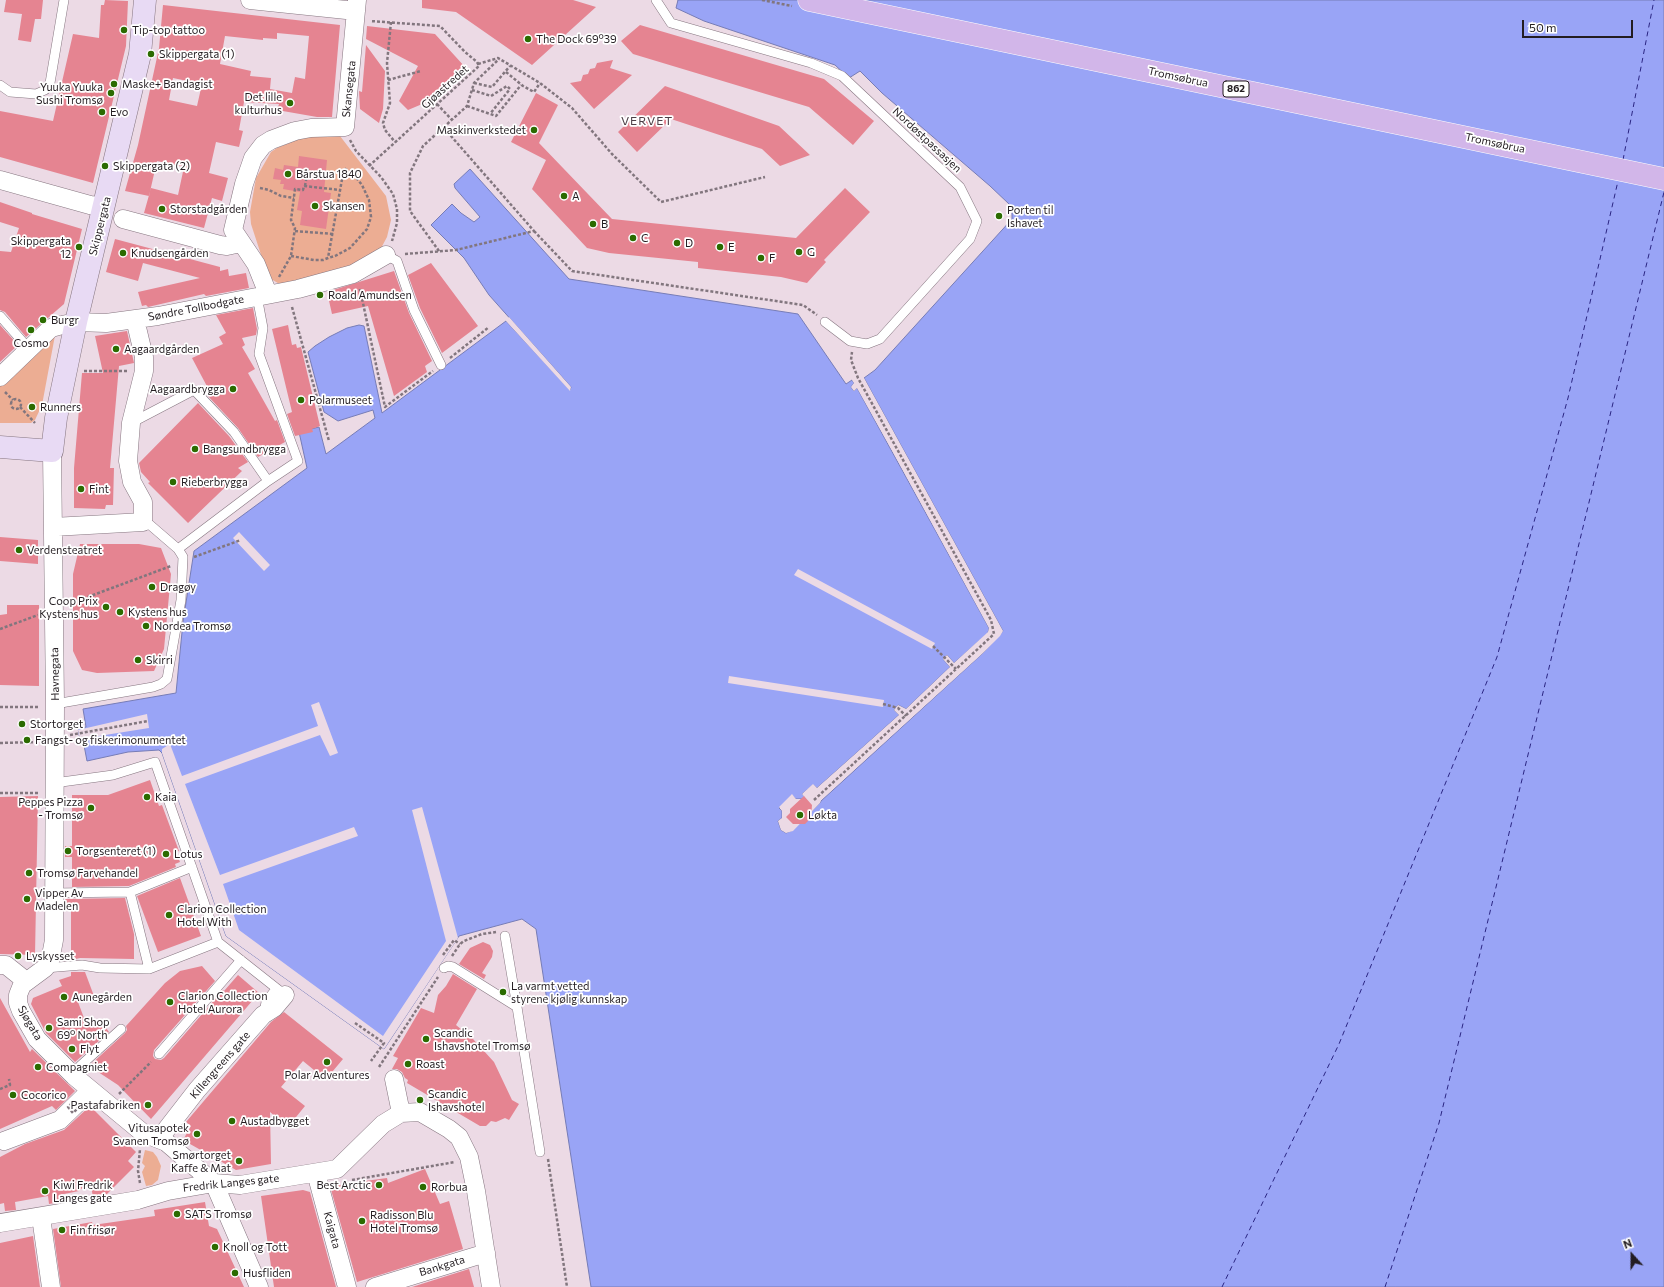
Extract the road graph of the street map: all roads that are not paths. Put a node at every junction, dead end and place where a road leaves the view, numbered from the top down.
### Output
1 (64, 0) edge
2 (145, 0) edge
3 (250, 0) edge
4 (656, 0) edge
5 (809, 0) edge
6 (356, 10) edge
7 (0, 85) edge
8 (1664, 179) edge
9 (0, 180) edge
10 (105, 207) junction
11 (123, 219) dead end
12 (241, 243) junction
13 (386, 255) joint
14 (262, 295) junction
15 (0, 316) edge
16 (135, 319) junction
17 (76, 322) junction
18 (825, 322) road end
19 (29, 349) junction
20 (440, 365) road end
21 (0, 378) edge
22 (131, 423) junction
23 (0, 448) edge
24 (52, 451) junction
25 (268, 481) junction
26 (143, 522) junction
27 (53, 527) junction
28 (178, 549) junction
29 (48, 705) junction
30 (48, 788) junction
31 (192, 867) junction
32 (130, 892) junction
33 (53, 893) junction
34 (505, 936) road end
35 (218, 942) junction
36 (241, 960) junction
37 (0, 965) edge
38 (45, 968) junction
39 (149, 968) junction
40 (444, 968) road end
41 (26, 981) junction
42 (281, 992) joint
43 (517, 1007) junction
44 (121, 1028) dead end
45 (159, 1054) road end
46 (80, 1066) dead end
47 (390, 1076) dead end
48 (91, 1090) junction
49 (401, 1113) junction
50 (159, 1139) junction
51 (4, 1141) dead end
52 (544, 1154) road end
53 (316, 1173) junction
54 (214, 1183) junction
55 (41, 1217) junction
56 (0, 1223) edge
57 (486, 1253) junction
58 (401, 1283) edge
59 (378, 1286) edge
60 (51, 1287) edge
61 (259, 1287) edge
62 (347, 1287) edge
63 (491, 1287) edge

1 - 7 lane
2 - 10 street, Skippergata
3 - 6 street
4 - 18 lane, Nordøstpassasjen
5 - 8 main road, Tromsøbrua / 862
6 - 12 street, Skansegata
9 - 10 street
10 - 17 street, Skippergata
11 - 12 street
12 - 14 street
13 - 14 street, Søndre Tollbodgate
13 - 20 lane
14 - 16 street, Søndre Tollbodgate
14 - 25 lane, Søndre Tollbodgate
15 - 19 lane
16 - 17 street, Søndre Tollbodgate
16 - 22 street, Søndre Tollbodgate
17 - 19 street, Søndre Tollbodgate
17 - 24 street, Skippergata
19 - 21 street, Søndre Tollbodgate
22 - 25 lane
22 - 26 street, Søndre Tollbodgate
23 - 24 street
24 - 27 street, Havnegata
25 - 28 lane
26 - 27 street
26 - 28 lane
27 - 29 street, Havnegata
28 - 29 lane
29 - 30 street, Havnegata
30 - 31 lane
30 - 33 street, Havnegata
31 - 32 lane
31 - 35 lane
32 - 33 lane
32 - 39 lane
33 - 38 street, Havnegata
34 - 43 lane
35 - 36 lane
35 - 39 lane
36 - 42 lane
36 - 45 lane
37 - 41 street
38 - 39 lane
38 - 41 street
40 - 43 lane
41 - 48 street, Sjøgata
42 - 50 street, Killengreens gate
43 - 52 lane
44 - 46 lane
47 - 49 street
48 - 50 street, Sjøgata
48 - 51 street
49 - 53 street, Fredrik Langes gate
49 - 57 street, Fredrik Langes gate
50 - 54 street, Sjøgata
53 - 54 street, Fredrik Langes gate
53 - 62 street, Kaigata
54 - 55 street, Fredrik Langes gate
54 - 61 street, Sjøgata
55 - 56 street, Fredrik Langes gate
55 - 60 street
57 - 58 street, Bankgata
57 - 63 street
58 - 59 street, Bankgata

